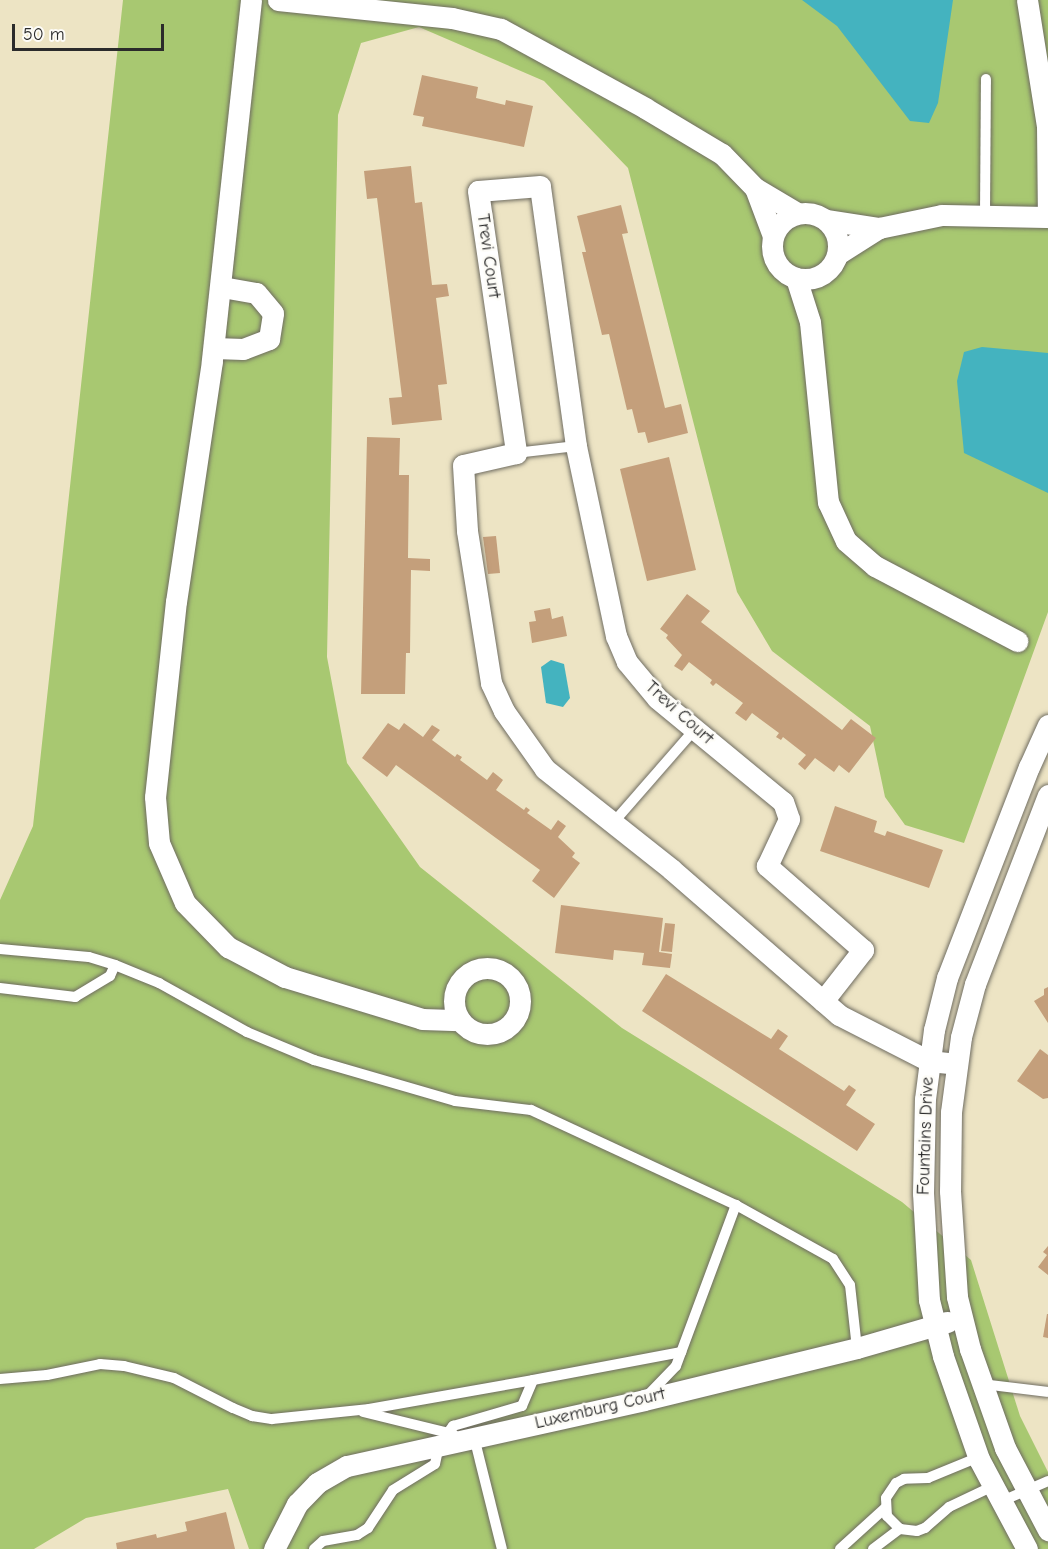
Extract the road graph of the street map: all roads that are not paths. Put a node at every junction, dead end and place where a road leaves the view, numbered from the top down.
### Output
1 (251, 0) edge
2 (278, 0) edge
3 (1027, 0) edge
4 (986, 79) dead end
5 (755, 188) junction
6 (797, 213) junction
7 (985, 214) junction
8 (1048, 216) edge
9 (826, 220) junction
10 (879, 228) junction
11 (773, 236) junction
12 (838, 254) junction
13 (820, 276) junction
14 (796, 278) junction
15 (221, 287) junction
16 (810, 322) junction
17 (214, 348) junction
18 (576, 446) junction
19 (516, 453) junction
20 (1017, 641) dead end
21 (1048, 725) edge
22 (694, 729) junction
23 (1048, 795) edge
24 (613, 823) junction
25 (0, 950) edge
26 (115, 964) junction
27 (0, 988) edge
28 (823, 1001) junction
29 (460, 1020) dead end
30 (929, 1061) junction
31 (957, 1064) junction
32 (736, 1205) junction
33 (962, 1318) junction
34 (935, 1325) junction
35 (857, 1348) junction
36 (681, 1353) junction
37 (0, 1378) edge
38 (533, 1380) junction
39 (982, 1384) junction
40 (1048, 1392) edge
41 (644, 1400) junction
42 (357, 1410) junction
43 (476, 1437) junction
44 (443, 1439) junction
45 (978, 1456) junction
46 (1048, 1481) edge
47 (1027, 1490) junction
48 (998, 1494) junction
49 (885, 1508) junction
50 (900, 1529) junction
51 (1048, 1530) edge
52 (274, 1549) edge
53 (314, 1549) edge
54 (502, 1549) edge
55 (840, 1549) edge
56 (873, 1549) edge
57 (1027, 1549) edge

1 - 15 street
2 - 5 street
3 - 8 street
4 - 7 lane
5 - 6 street
5 - 11 street
6 - 9 street
6 - 11 street
7 - 8 street
7 - 10 street
9 - 10 street
9 - 12 street
10 - 12 street
11 - 14 street
12 - 13 street
13 - 14 street
13 - 16 street
14 - 16 street
15 - 17 street
15 - 17 street
16 - 20 street
17 - 29 street
18 - 19 lane
18 - 19 street, Trevi Court
18 - 22 street, Trevi Court
19 - 24 street
21 - 30 street, Fountains Drive
22 - 24 lane
22 - 28 street, Trevi Court
23 - 31 street, Fountains Drive
24 - 28 street
25 - 26 lane
26 - 27 lane
26 - 32 lane
28 - 30 street
30 - 31 street
30 - 34 street, Fountains Drive
31 - 33 street, Fountains Drive
32 - 35 lane
32 - 36 lane
33 - 34 street, Luxemburg Court
33 - 39 street, Fountains Drive
34 - 35 street, Luxemburg Court
34 - 45 street, Fountains Drive
35 - 41 street, Luxemburg Court
36 - 38 lane
36 - 41 lane
37 - 42 lane
38 - 42 lane
38 - 44 lane
39 - 40 lane
39 - 47 street, Fountains Drive
41 - 43 street, Luxemburg Court
42 - 44 lane
43 - 44 street, Luxemburg Court
43 - 54 lane
44 - 52 street, Luxemburg Court
44 - 53 lane
45 - 48 street, Fountains Drive
45 - 49 lane
46 - 47 lane
47 - 48 lane
47 - 51 street, Fountains Drive
48 - 50 lane
48 - 57 street, Fountains Drive
49 - 50 lane
49 - 55 lane
50 - 56 lane

